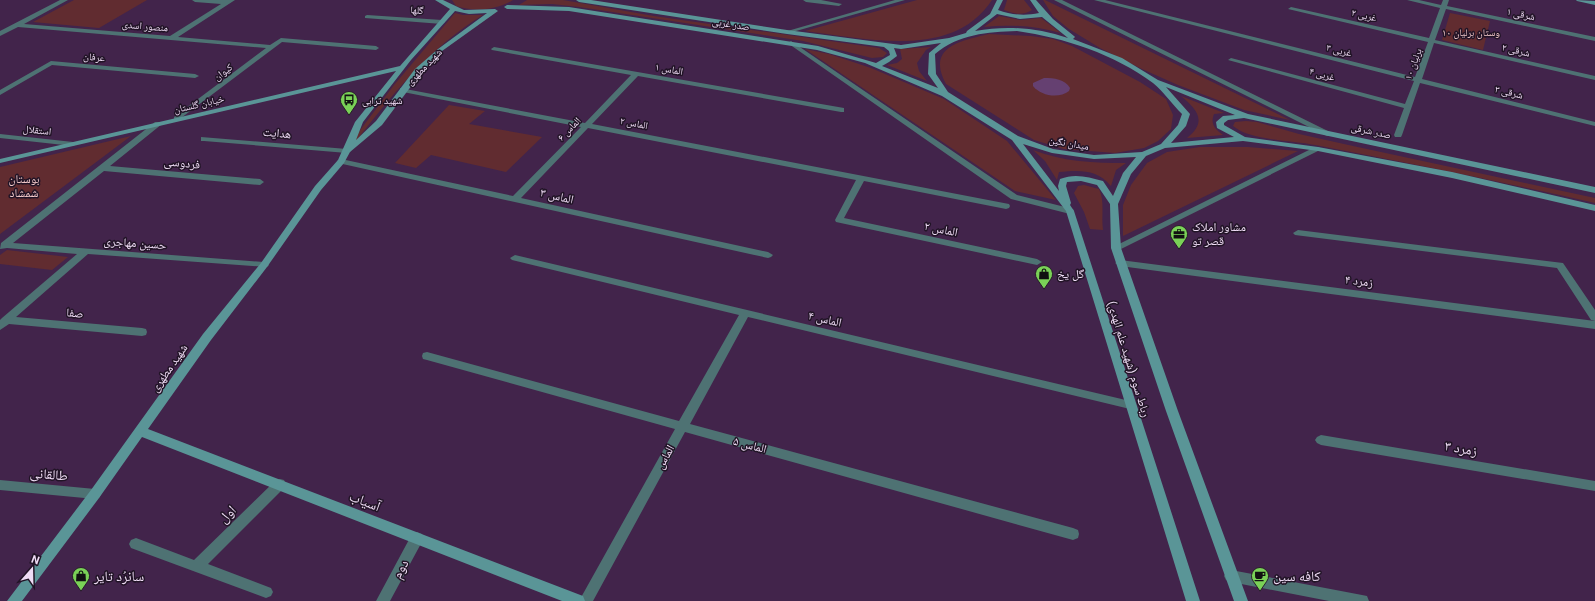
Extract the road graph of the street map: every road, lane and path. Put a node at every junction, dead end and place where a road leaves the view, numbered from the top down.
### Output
1 (65, 0) edge
2 (195, 0) edge
3 (438, 0) edge
4 (520, 0) edge
5 (579, 0) edge
6 (806, 0) edge
7 (902, 0) edge
8 (1000, 0) edge
9 (1033, 0) edge
10 (1057, 0) edge
11 (1097, 0) edge
12 (1128, 0) edge
13 (1410, 0) edge
14 (1579, 0) edge
15 (230, 1) edge
16 (1595, 3) edge
17 (449, 4) edge
18 (839, 4) dead end
19 (1445, 4) edge
20 (1121, 6) junction
21 (507, 7) junction
22 (1291, 9) dead end
23 (495, 11) junction
24 (994, 11) junction
25 (1045, 14) junction
26 (367, 17) dead end
27 (442, 22) junction
28 (16, 25) junction
29 (786, 32) junction
30 (0, 34) edge
31 (965, 34) junction
32 (172, 38) junction
33 (1595, 39) edge
34 (949, 40) junction
35 (1432, 41) junction
36 (791, 43) junction
37 (1082, 43) junction
38 (886, 45) junction
39 (273, 47) junction
40 (376, 48) dead end
41 (494, 49) dead end
42 (1231, 60) dead end
43 (875, 66) junction
44 (403, 67) junction
45 (637, 73) junction
46 (194, 76) dead end
47 (1147, 76) junction
48 (1595, 78) edge
49 (1418, 80) junction
50 (403, 90) junction
51 (0, 93) edge
52 (945, 94) junction
53 (1409, 107) junction
54 (841, 110) dead end
55 (1246, 116) junction
56 (177, 119) junction
57 (158, 124) junction
58 (1595, 124) edge
59 (586, 125) junction
60 (1330, 134) junction
61 (1398, 135) dead end
62 (0, 136) edge
63 (1015, 138) junction
64 (204, 139) dead end
65 (1243, 139) junction
66 (73, 144) junction
67 (1164, 146) junction
68 (1318, 149) junction
69 (347, 151) junction
70 (1143, 154) junction
71 (0, 161) edge
72 (340, 161) junction
73 (102, 168) junction
74 (860, 178) junction
75 (260, 182) dead end
76 (1595, 190) edge
77 (515, 198) junction
78 (1114, 204) junction
79 (1006, 206) dead end
80 (1595, 208) edge
81 (1070, 211) junction
82 (1298, 233) dead end
83 (2, 246) edge
84 (1116, 248) junction
85 (85, 252) junction
86 (768, 255) dead end
87 (515, 258) dead end
88 (1037, 262) dead end
89 (1120, 263) junction
90 (264, 265) junction
91 (745, 313) junction
92 (1595, 318) edge
93 (3, 323) edge
94 (1595, 325) edge
95 (142, 332) dead end
96 (427, 356) dead end
97 (1130, 405) junction
98 (682, 426) junction
99 (140, 431) junction
100 (1321, 440) dead end
101 (280, 484) junction
102 (0, 485) edge
103 (1595, 486) edge
104 (95, 494) junction
105 (1073, 534) dead end
106 (417, 538) junction
107 (136, 544) dead end
108 (197, 566) junction
109 (1231, 576) junction
110 (266, 592) dead end
111 (561, 598) edge
112 (14, 601) edge
113 (383, 601) edge
114 (578, 601) edge
115 (586, 601) edge
116 (1193, 601) edge
117 (1241, 601) edge
118 (1362, 601) edge

1 - 28 street
2 - 15 street
3 - 17 main road
4 - 21 main road
5 - 29 main road, صدر غربی
6 - 18 street
7 - 29 street
8 - 24 main road
9 - 25 main road
10 - 60 street
11 - 20 street
12 - 20 street
13 - 19 street, ۱ شرقی
14 - 16 main road
15 - 32 street
17 - 23 main road
17 - 27 main road, شهید مطهری
19 - 33 street, ۱ شرقی
19 - 35 street, برلیان ۱۰
20 - 49 street, ۳ غربی
21 - 23 main road
21 - 36 main road, صدر غربی
22 - 35 street, ۲ غربی
23 - 50 main road, شهید مطهری
24 - 25 main road
24 - 31 main road
25 - 37 main road
26 - 27 street, گلها
27 - 44 main road, شهید مطهری
28 - 30 street
28 - 32 street, منصور اسدی
29 - 38 main road, صدر غربی
31 - 34 main road, میدان نگین
31 - 37 main road, میدان نگین
32 - 39 street, منصور اسدی
34 - 38 main road, صدر غربی
34 - 52 main road, میدان نگین
35 - 48 street, ۲ شرقی
35 - 49 street, برلیان ۱۰
36 - 43 main road, صدر غربی
36 - 81 street
37 - 47 main road, میدان نگین
38 - 43 main road
39 - 40 street, کیوان
39 - 56 street, کیوان
41 - 45 street, الماس ۱
42 - 53 street, ۴ غربی
43 - 52 main road, صدر غربی
44 - 56 main road, خیابان گلستان
44 - 69 main road, شهید مطهری
45 - 54 street, الماس ۱
45 - 59 street, الماس ۶
46 - 51 street, عرفان
47 - 55 main road, صدر شرقی
47 - 67 main road, میدان نگین
49 - 53 street, برلیان ۱۰
49 - 58 street, ۳ شرقی
50 - 59 street, الماس ۲
50 - 69 main road, شهید مطهری
52 - 63 main road, میدان نگین
53 - 61 street, برلیان ۱۰
55 - 60 main road, صدر شرقی
55 - 65 main road
56 - 57 main road, خیابان گلستان
57 - 66 main road, خیابان گلستان
57 - 73 street
59 - 74 street, الماس ۲
59 - 77 street, الماس ۶
60 - 76 main road, صدر شرقی
62 - 66 street, استقلال
63 - 70 main road, میدان نگین
63 - 81 main road, رباط سوم (شهید علم الهدی)
64 - 69 street, هدایت
65 - 67 main road
65 - 68 main road
66 - 71 main road, خیابان گلستان
67 - 70 main road, میدان نگین
68 - 80 main road
68 - 84 street
69 - 72 main road, شهید مطهری
70 - 78 main road, رباط سوم (شهید علم الهدی)
72 - 77 street, الماس ۳
72 - 90 main road, شهید مطهری
73 - 75 street, فردوسی
73 - 83 street
74 - 79 street, الماس ۲
74 - 88 street, الماس ۲
77 - 86 street, الماس ۳
78 - 81 main road
78 - 84 main road, رباط سوم (شهید علم الهدی)
81 - 97 main road, رباط سوم (شهید علم الهدی)
82 - 92 street
83 - 85 street, حسین مهاجری
84 - 89 main road, رباط سوم (شهید علم الهدی)
85 - 90 street, حسین مهاجری
85 - 93 street
87 - 91 street, الماس ۴
89 - 94 street, زمرد ۴
89 - 109 main road, رباط سوم (شهید علم الهدی)
90 - 99 main road, شهید مطهری
91 - 97 street, الماس ۴
91 - 98 street, الماس
93 - 95 street, صفا
96 - 98 street, الماس ۵
97 - 116 main road, رباط سوم (شهید علم الهدی)
98 - 105 street, الماس ۵
98 - 115 street, الماس
99 - 101 main road, آسیاب
99 - 104 main road, شهید مطهری
100 - 103 street, زمرد ۳
101 - 106 main road, آسیاب
101 - 108 street, اول
102 - 104 street, طالقانی
104 - 112 main road, شهید مطهری
106 - 111 main road, آسیاب
106 - 113 street, دوم
107 - 108 street
108 - 110 street
109 - 117 main road, رباط سوم (شهید علم الهدی)
109 - 118 street
111 - 114 main road, آسیاب

